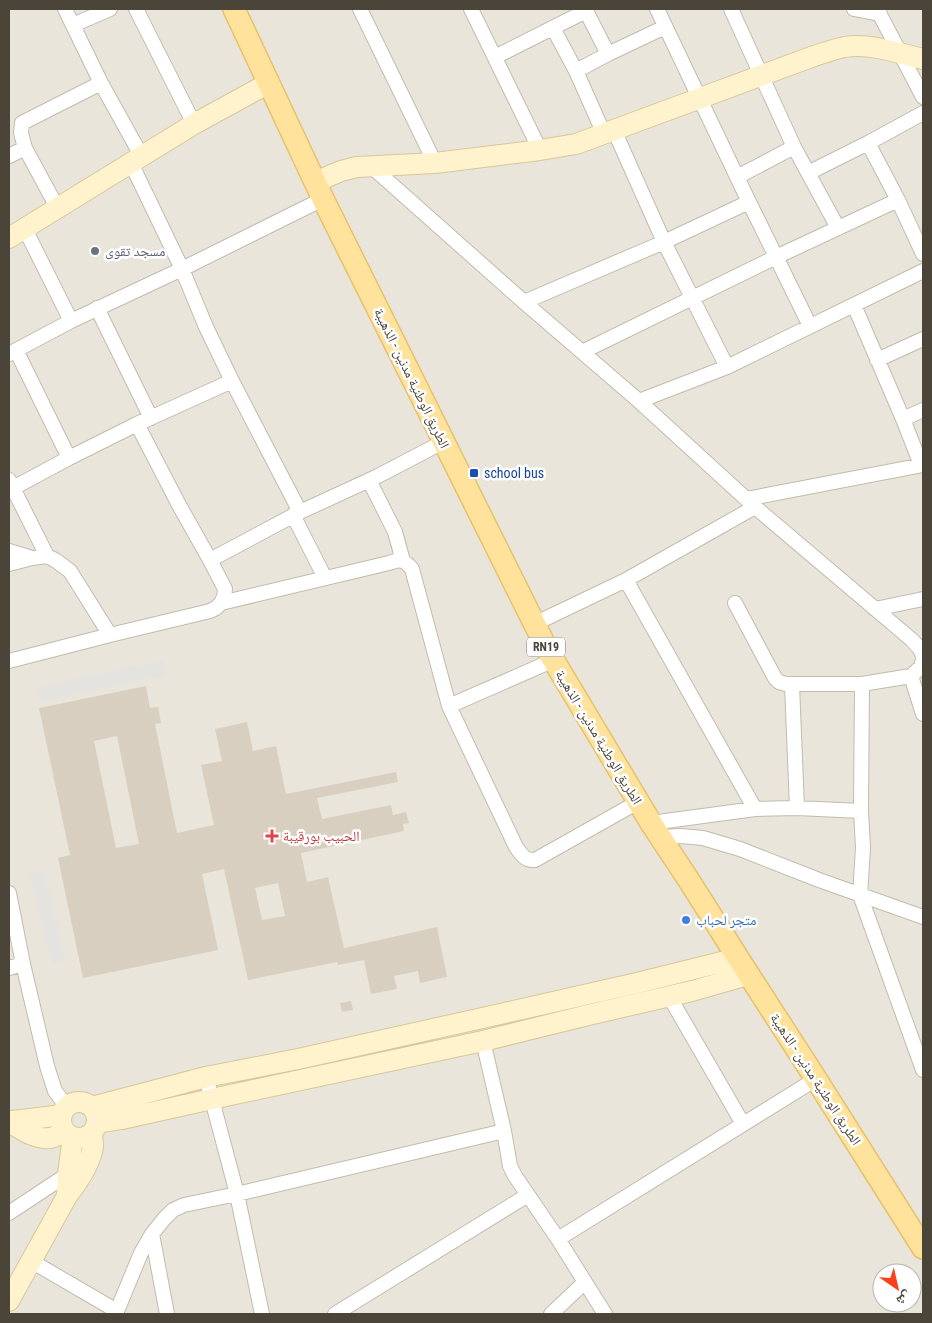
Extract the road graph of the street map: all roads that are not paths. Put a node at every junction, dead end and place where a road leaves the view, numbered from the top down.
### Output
1 (65, 9) edge
2 (110, 9) edge
3 (136, 9) edge
4 (234, 9) edge
5 (360, 9) edge
6 (471, 9) edge
7 (658, 9) edge
8 (730, 9) edge
9 (854, 9) edge
10 (585, 10) edge
11 (879, 12) edge
12 (74, 25) junction
13 (665, 27) junction
14 (553, 28) junction
15 (900, 53) junction
16 (608, 54) junction
17 (495, 56) junction
18 (923, 60) edge
19 (576, 71) junction
20 (761, 76) junction
21 (101, 83) junction
22 (269, 83) junction
23 (923, 97) edge
24 (699, 98) junction
25 (923, 113) edge
26 (194, 124) junction
27 (609, 132) junction
28 (868, 143) junction
29 (794, 147) junction
30 (25, 148) junction
31 (540, 150) junction
32 (9, 156) edge
33 (137, 160) junction
34 (435, 163) junction
35 (372, 167) junction
36 (808, 173) junction
37 (737, 177) junction
38 (319, 190) junction
39 (898, 200) junction
40 (749, 202) junction
41 (58, 208) junction
42 (838, 228) junction
43 (17, 233) edge
44 (664, 242) junction
45 (923, 254) edge
46 (776, 257) junction
47 (182, 269) junction
48 (923, 271) edge
49 (692, 298) junction
50 (524, 302) junction
51 (854, 305) junction
52 (97, 308) junction
53 (71, 321) junction
54 (810, 326) junction
55 (923, 339) edge
56 (12, 352) edge
57 (582, 352) junction
58 (876, 360) junction
59 (727, 367) junction
60 (232, 381) junction
61 (639, 401) junction
62 (923, 410) edge
63 (151, 418) junction
64 (903, 419) junction
65 (138, 424) junction
66 (444, 442) junction
67 (69, 458) junction
68 (922, 465) edge
69 (369, 480) junction
70 (11, 484) edge
71 (750, 503) junction
72 (297, 513) junction
73 (9, 551) edge
74 (47, 556) junction
75 (32, 558) junction
76 (210, 560) junction
77 (403, 560) junction
78 (9, 564) edge
79 (326, 578) junction
80 (626, 580) junction
81 (923, 599) edge
82 (221, 603) junction
83 (735, 603) dead end
84 (875, 609) junction
85 (534, 624) junction
86 (110, 635) junction
87 (923, 656) edge
88 (554, 660) junction
89 (923, 660) edge
90 (9, 661) edge
91 (911, 676) junction
92 (862, 684) junction
93 (792, 685) junction
94 (449, 706) junction
95 (923, 714) edge
96 (638, 802) junction
97 (754, 808) junction
98 (797, 808) junction
99 (861, 811) junction
100 (656, 830) junction
101 (9, 893) edge
102 (860, 895) junction
103 (923, 917) edge
104 (23, 964) junction
105 (743, 967) junction
106 (9, 968) edge
107 (669, 996) junction
108 (482, 1041) junction
109 (923, 1070) edge
110 (206, 1077) junction
111 (816, 1079) junction
112 (212, 1099) junction
113 (9, 1121) edge
114 (78, 1122) junction
115 (743, 1124) junction
116 (504, 1131) junction
117 (32, 1134) junction
118 (69, 1169) junction
119 (237, 1194) junction
120 (528, 1195) junction
121 (67, 1196) junction
122 (10, 1211) edge
123 (152, 1234) junction
124 (558, 1239) junction
125 (923, 1248) edge
126 (30, 1261) junction
127 (585, 1282) junction
128 (9, 1301) edge
129 (117, 1313) edge
130 (167, 1314) edge
131 (262, 1314) edge
132 (335, 1314) edge
133 (551, 1314) edge
134 (605, 1314) edge

1 - 12 street
2 - 12 street
3 - 26 street
4 - 22 main road, الطريق الوطنية مدنين - الذهيبة / RN19
5 - 34 street
6 - 17 street
7 - 13 street
8 - 20 street
9 - 11 street
10 - 14 street
10 - 16 street
11 - 15 street
12 - 21 street
13 - 16 street
13 - 24 street
14 - 17 street
14 - 19 street
15 - 18 street
15 - 20 street
15 - 23 street
16 - 19 street
17 - 31 street
19 - 27 street
20 - 24 street
20 - 29 street
21 - 30 street
21 - 33 street
22 - 26 street
22 - 38 main road, الطريق الوطنية مدنين - الذهيبة / RN19
24 - 27 street
24 - 37 street
25 - 28 street
26 - 33 street
27 - 31 street
27 - 44 street
28 - 36 street
28 - 39 street
29 - 36 street
29 - 37 street
30 - 32 street
30 - 41 street
31 - 34 street
33 - 41 street
33 - 47 street
34 - 35 street
35 - 38 street
35 - 50 street
36 - 42 street
37 - 40 street
38 - 47 street
38 - 66 main road, الطريق الوطنية مدنين - الذهيبة / RN19
39 - 42 street
39 - 45 street
40 - 44 street
40 - 46 street
41 - 43 street
42 - 46 street
43 - 53 street
44 - 49 street
44 - 50 street
46 - 49 street
46 - 54 street
47 - 52 street
47 - 60 street
48 - 51 street
49 - 57 street
49 - 59 street
50 - 57 street
51 - 54 street
51 - 58 street
52 - 53 street
52 - 63 street
53 - 56 street
54 - 59 street
55 - 58 street
56 - 67 street
57 - 61 street
58 - 64 street
59 - 61 street
60 - 63 street
60 - 72 street
61 - 71 street
62 - 64 street
63 - 65 street
64 - 68 street
65 - 67 street
65 - 76 street
66 - 69 street
66 - 85 main road, الطريق الوطنية مدنين - الذهيبة / RN19
67 - 70 street
68 - 71 street
69 - 72 street
69 - 77 street
70 - 74 street
71 - 80 street
71 - 84 street
72 - 76 street
72 - 79 street
73 - 75 street
74 - 75 street
74 - 86 street
75 - 78 street
76 - 82 street
77 - 79 street
77 - 94 street
79 - 82 street
80 - 85 street
80 - 97 street
81 - 84 street
82 - 86 street
83 - 93 street
84 - 87 street
85 - 88 main road, الطريق الوطنية مدنين - الذهيبة / RN19
86 - 90 street
88 - 94 street
88 - 96 main road, الطريق الوطنية مدنين - الذهيبة / RN19
89 - 91 street
91 - 92 street
91 - 95 street
92 - 93 street
92 - 99 street
93 - 98 street
94 - 96 street
96 - 100 main road, الطريق الوطنية مدنين - الذهيبة / RN19
97 - 98 street
97 - 100 street
98 - 99 street
99 - 102 street
100 - 102 street
100 - 105 main road, الطريق الوطنية مدنين - الذهيبة / RN19
101 - 104 street
102 - 103 street
102 - 109 street
104 - 106 street
104 - 114 street
105 - 107 street
105 - 110 street
105 - 111 main road, الطريق الوطنية مدنين - الذهيبة / RN19
107 - 108 street
107 - 115 street
108 - 112 street
108 - 116 street
110 - 112 street
110 - 114 street
111 - 115 street
111 - 125 main road, الطريق الوطنية مدنين - الذهيبة / RN19
112 - 114 street
112 - 119 street
113 - 114 street
113 - 117 street
114 - 117 street
114 - 118 street
114 - 121 street
115 - 124 street
116 - 119 street
116 - 120 street
117 - 118 street
118 - 121 street
118 - 122 street
119 - 123 street
119 - 131 street
120 - 124 street
120 - 132 street
121 - 126 street
123 - 129 street
123 - 130 street
124 - 127 street
126 - 128 street
126 - 129 street
127 - 133 street
127 - 134 street

